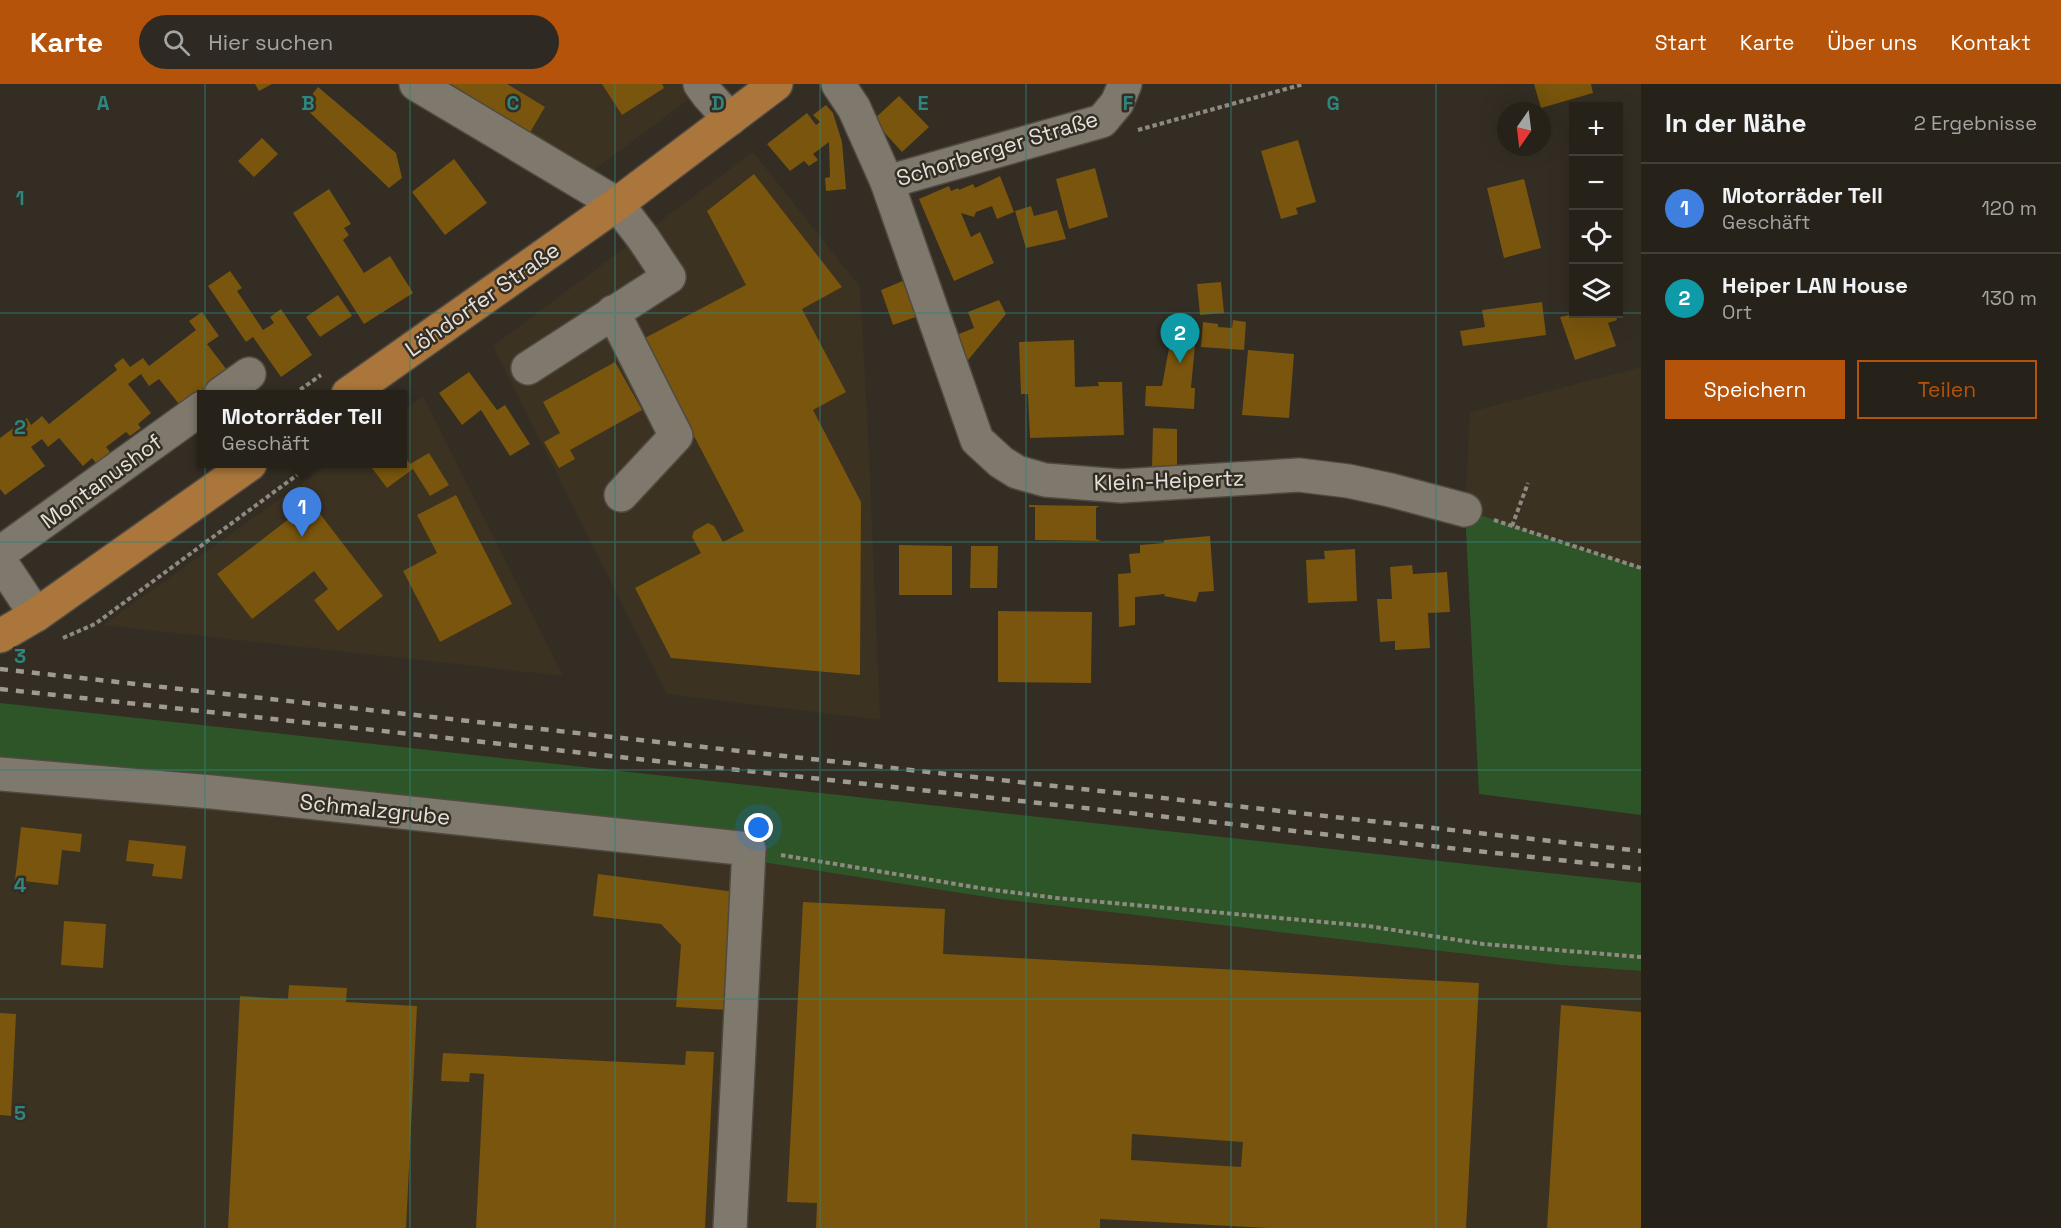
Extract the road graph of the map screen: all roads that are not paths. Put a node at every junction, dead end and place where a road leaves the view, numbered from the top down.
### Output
1 (416, 84) edge
2 (700, 84) edge
3 (776, 84) edge
4 (838, 84) edge
5 (1125, 84) edge
6 (730, 119) junction
7 (887, 182) junction
8 (617, 204) junction
9 (613, 312) junction
10 (528, 368) dead end
11 (249, 374) dead end
12 (227, 390) edge
13 (354, 390) edge
14 (197, 411) edge
15 (244, 468) edge
16 (621, 495) dead end
17 (1465, 510) road end
18 (0, 553) edge
19 (0, 561) edge
20 (36, 615) junction
21 (0, 636) edge
22 (0, 774) edge
23 (730, 1228) edge

1 - 8 street
2 - 6 street
3 - 6 main road, Löhdorfer Straße
4 - 7 street, Klein-Heipertz
5 - 7 street, Schorberger Straße
6 - 8 main road, Löhdorfer Straße
7 - 17 street, Klein-Heipertz
8 - 9 street
8 - 13 main road, Löhdorfer Straße
9 - 10 street
9 - 16 street
11 - 12 street
14 - 18 street, Montanushof
15 - 20 main road
19 - 20 street
20 - 21 main road
22 - 23 street, Schmalzgrube

